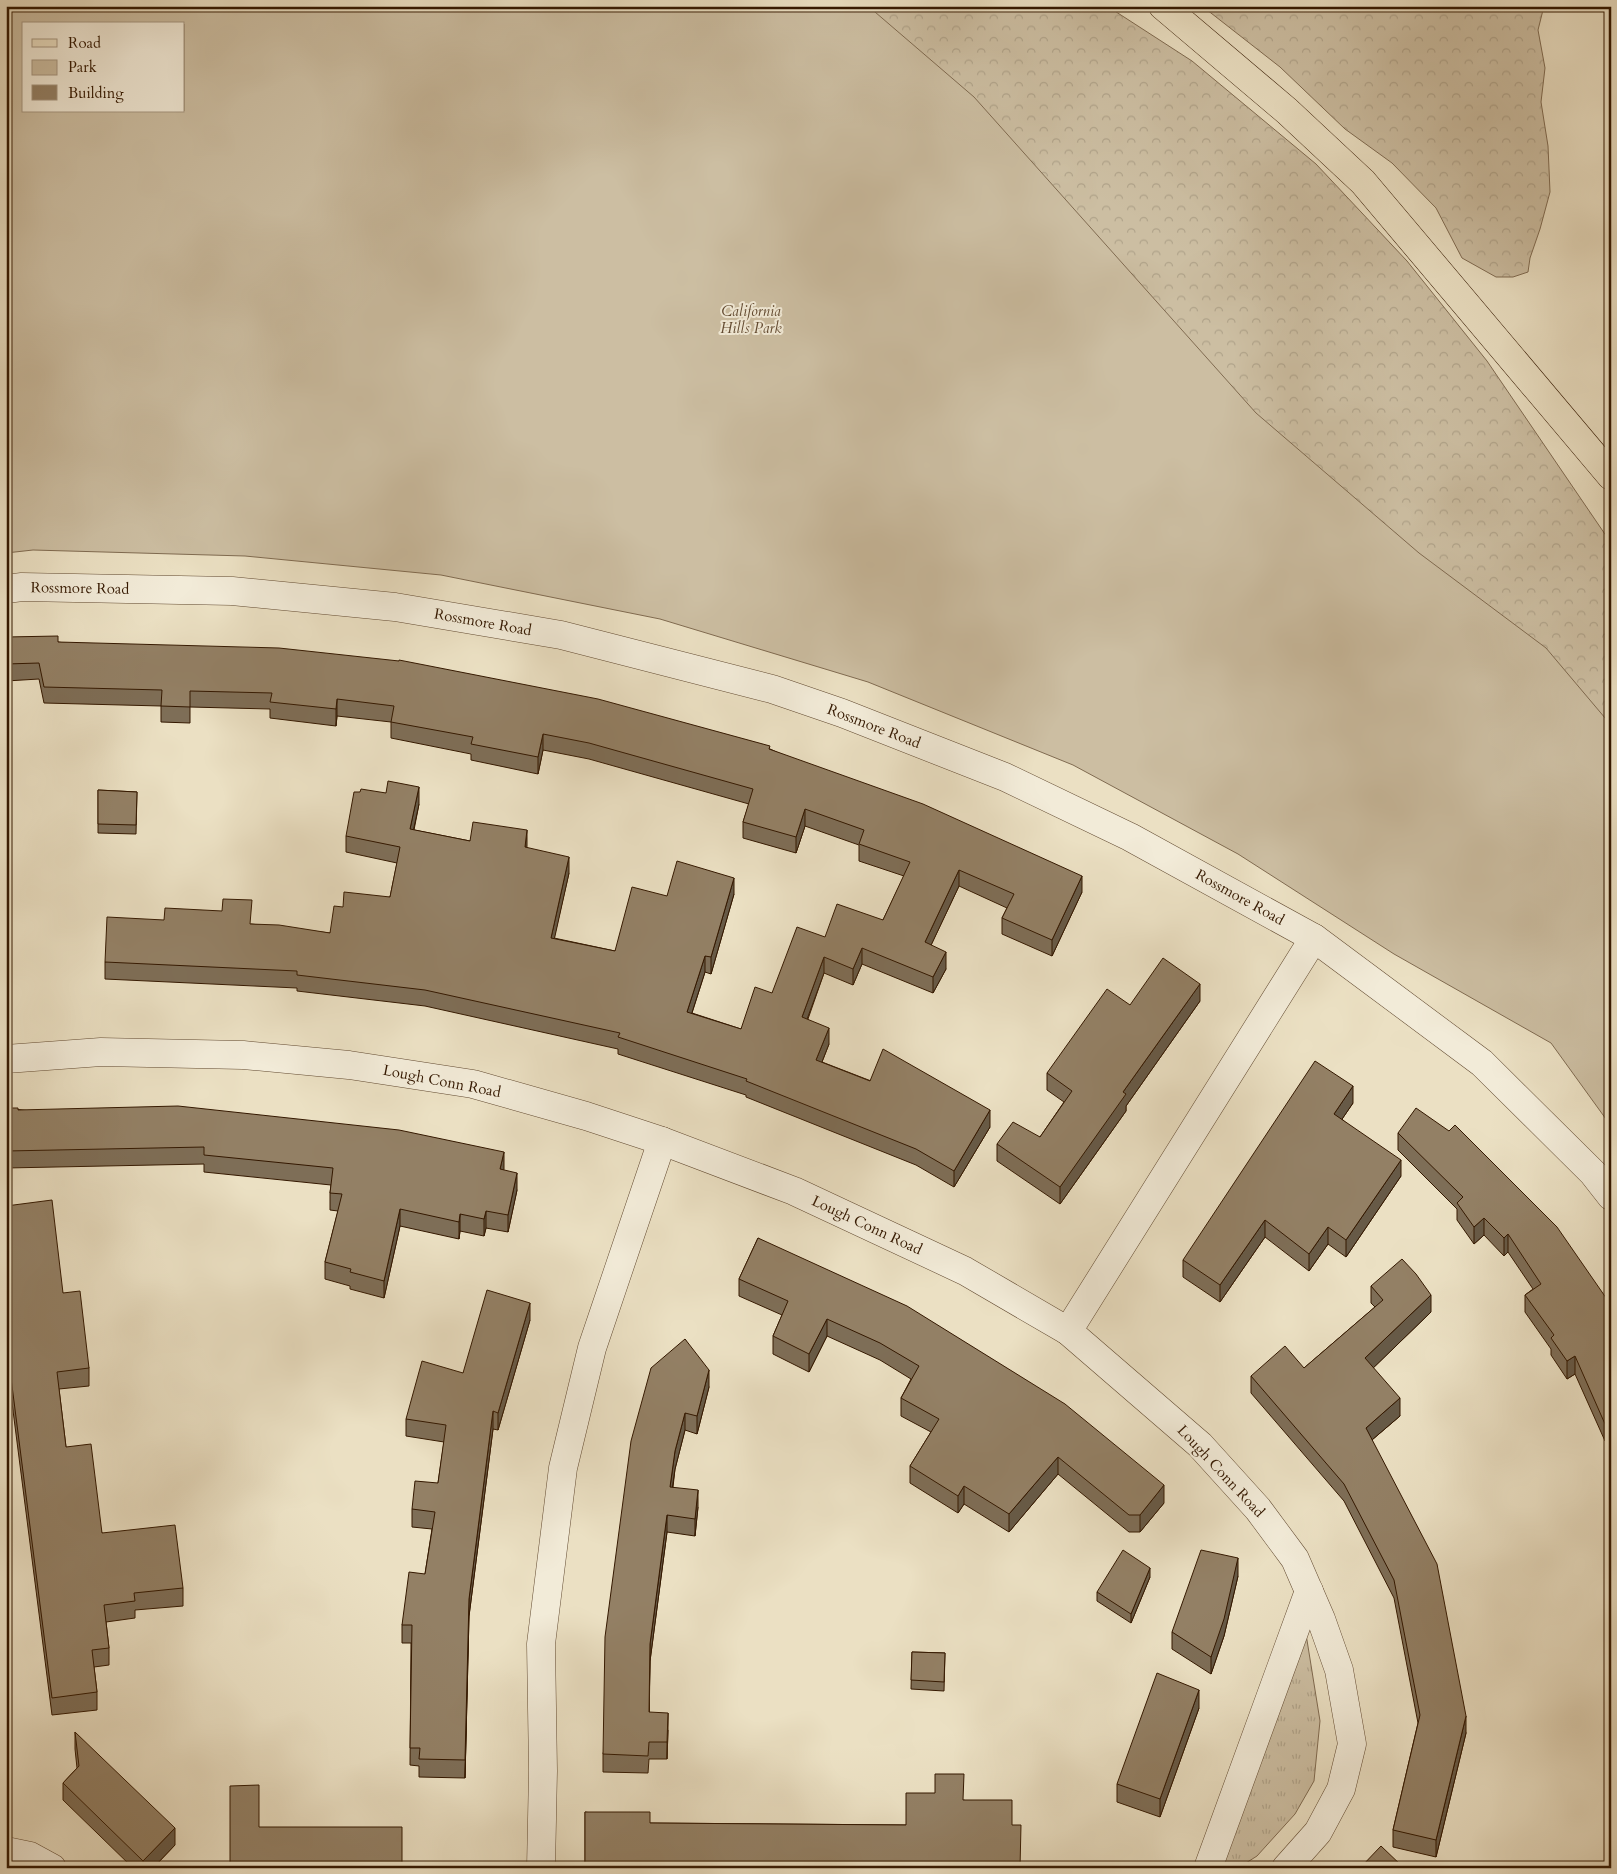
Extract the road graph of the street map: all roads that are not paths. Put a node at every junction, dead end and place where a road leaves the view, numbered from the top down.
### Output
1 (1163, 6) edge
2 (1611, 476) edge
3 (6, 588) edge
4 (1314, 938) junction
5 (6, 1058) edge
6 (662, 1141) junction
7 (1611, 1196) edge
8 (1068, 1331) junction
9 (1309, 1592) junction
10 (6, 1852) edge
11 (52, 1868) edge
12 (541, 1868) edge
13 (1208, 1868) edge
14 (1286, 1868) edge

1 - 2 main road
3 - 4 street, Rossmore Road
4 - 7 street, Rossmore Road
4 - 8 street
5 - 6 street, Lough Conn Road
6 - 8 street, Lough Conn Road
6 - 12 street
8 - 9 street, Lough Conn Road
9 - 13 street
9 - 14 street, Lough Conn Road
10 - 11 street

